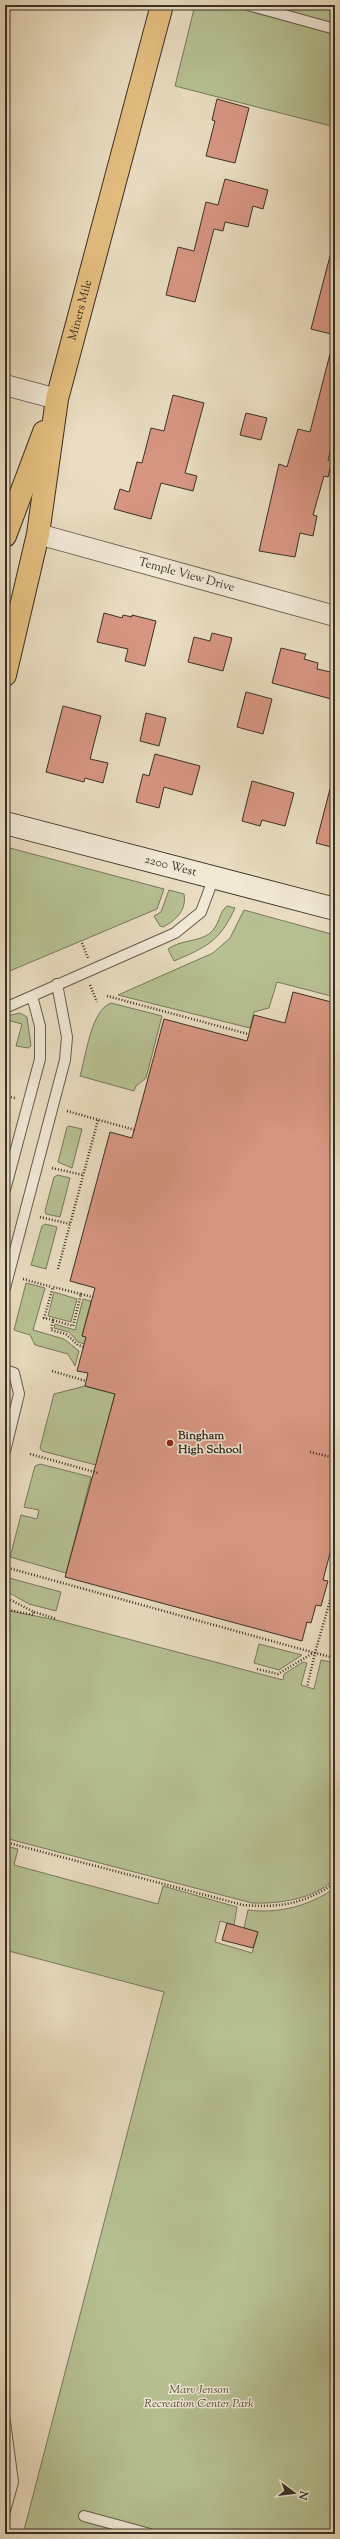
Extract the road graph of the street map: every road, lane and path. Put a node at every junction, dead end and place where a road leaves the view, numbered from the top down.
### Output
1 (162, 5) edge
2 (248, 5) edge
3 (335, 29) edge
4 (5, 385) edge
5 (57, 399) junction
6 (38, 534) junction
7 (5, 536) edge
8 (335, 616) edge
9 (5, 675) edge
10 (5, 823) edge
11 (214, 877) junction
12 (335, 909) edge
13 (57, 984) junction
14 (32, 996) junction
15 (108, 996) dead end
16 (5, 1008) edge
17 (248, 1034) dead end
18 (5, 1096) edge
19 (17, 1099) dead end
20 (67, 1111) dead end
21 (98, 1120) junction
22 (134, 1130) dead end
23 (52, 1168) dead end
24 (83, 1175) junction
25 (5, 1190) edge
26 (40, 1216) dead end
27 (70, 1224) junction
28 (58, 1269) dead end
29 (23, 1279) dead end
30 (5, 1288) edge
31 (52, 1288) junction
32 (81, 1294) junction
33 (92, 1297) dead end
34 (53, 1320) junction
35 (84, 1347) dead end
36 (5, 1370) edge
37 (52, 1372) dead end
38 (86, 1381) dead end
39 (5, 1451) edge
40 (310, 1452) dead end
41 (30, 1454) dead end
42 (335, 1458) edge
43 (98, 1473) dead end
44 (5, 1567) edge
45 (335, 1583) edge
46 (5, 1597) edge
47 (5, 1609) edge
48 (34, 1612) junction
49 (57, 1619) dead end
50 (314, 1653) junction
51 (335, 1658) edge
52 (257, 1668) dead end
53 (307, 1687) dead end
54 (5, 1842) edge
55 (335, 1883) edge
56 (5, 2422) edge
57 (5, 2511) edge
58 (84, 2516) dead end
59 (150, 2534) edge

1 - 5 main road, Miners Mile
2 - 3 lane
4 - 5 street
5 - 6 main road, Miners Mile
5 - 7 main road
6 - 8 street, Temple View Drive
6 - 9 main road, Miners Mile
10 - 11 street, 2200 West
11 - 12 street, 2200 West
11 - 13 lane
13 - 14 lane
13 - 30 lane
14 - 16 lane
14 - 25 lane
15 - 17 path
18 - 19 path
20 - 21 path
21 - 22 path
21 - 24 path
23 - 24 path
24 - 27 path
26 - 27 path
27 - 28 path
29 - 31 path
31 - 32 path
31 - 34 path
32 - 33 path
32 - 34 path
34 - 35 path
36 - 39 lane
37 - 38 path
40 - 42 path
41 - 43 path
44 - 50 path
45 - 50 path
46 - 48 path
47 - 48 path
48 - 49 path
50 - 51 path
50 - 52 path
50 - 53 path
54 - 55 path
56 - 57 lane
58 - 59 lane

